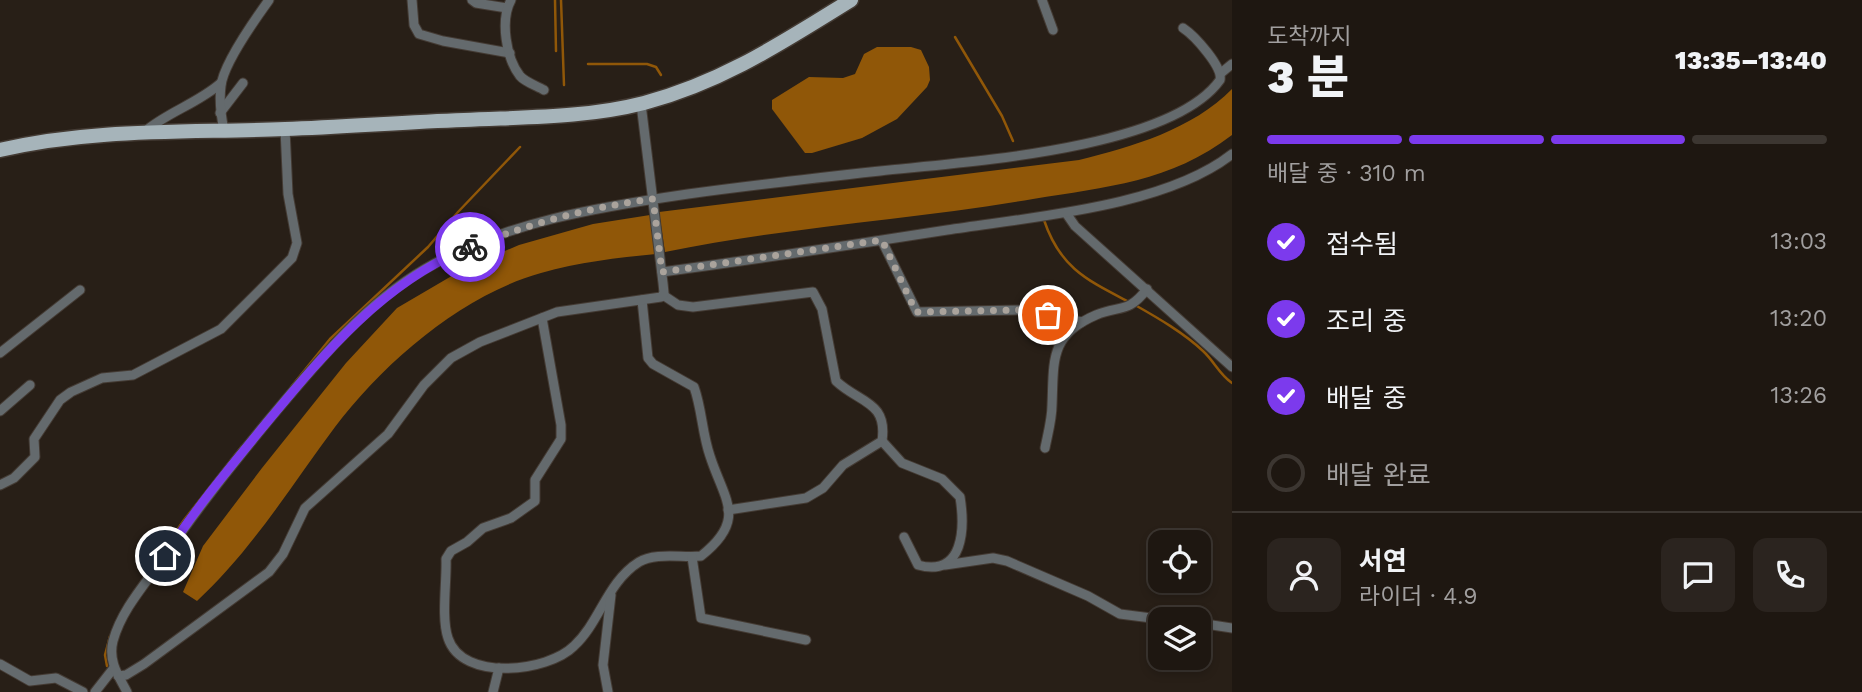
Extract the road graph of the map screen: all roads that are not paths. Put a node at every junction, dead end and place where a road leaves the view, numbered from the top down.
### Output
1 (269, 0) edge
2 (412, 0) edge
3 (472, 0) edge
4 (851, 0) edge
5 (1042, 0) edge
6 (509, 4) edge
7 (1183, 28) dead end
8 (1053, 30) dead end
9 (510, 53) junction
10 (1232, 64) edge
11 (1221, 73) junction
12 (221, 83) junction
13 (243, 83) dead end
14 (544, 90) dead end
15 (641, 104) junction
16 (220, 113) junction
17 (285, 129) junction
18 (224, 130) junction
19 (144, 132) junction
20 (0, 150) edge
21 (1230, 158) edge
22 (653, 202) junction
23 (1066, 213) junction
24 (882, 240) junction
25 (662, 272) junction
26 (1146, 289) junction
27 (80, 290) dead end
28 (663, 295) junction
29 (642, 300) junction
30 (542, 318) junction
31 (1082, 322) junction
32 (0, 354) edge
33 (1232, 367) edge
34 (30, 385) dead end
35 (0, 411) edge
36 (882, 440) junction
37 (1045, 448) dead end
38 (0, 485) edge
39 (728, 510) junction
40 (904, 537) dead end
41 (692, 557) junction
42 (945, 565) junction
43 (611, 590) junction
44 (1148, 618) edge
45 (1211, 625) edge
46 (1232, 628) edge
47 (806, 640) dead end
48 (0, 664) edge
49 (499, 668) junction
50 (116, 673) junction
51 (83, 692) edge
52 (95, 692) edge
53 (127, 692) edge
54 (494, 692) edge
55 (608, 692) edge

1 - 12 street
2 - 9 street
3 - 6 street
4 - 15 main road
5 - 8 street
6 - 9 street
7 - 11 street
9 - 14 street
10 - 11 street
11 - 22 street
12 - 16 street
12 - 19 street
13 - 16 street
15 - 17 main road
15 - 22 street
16 - 18 street
17 - 18 main road
17 - 38 street
18 - 19 main road
19 - 20 main road
21 - 23 street
22 - 25 street
22 - 50 street
23 - 24 street
23 - 26 street
24 - 25 street
24 - 31 street
25 - 28 street
26 - 31 street
26 - 33 street
27 - 32 street
28 - 29 street
28 - 36 street
29 - 30 street
29 - 39 street
30 - 49 street
30 - 50 street
31 - 37 street
34 - 35 street
36 - 39 street
36 - 42 street
39 - 41 street
40 - 42 street
41 - 43 street
41 - 47 street
42 - 44 street
43 - 49 street
43 - 55 street
45 - 46 street
48 - 51 street
49 - 54 street
50 - 52 street
50 - 53 street

